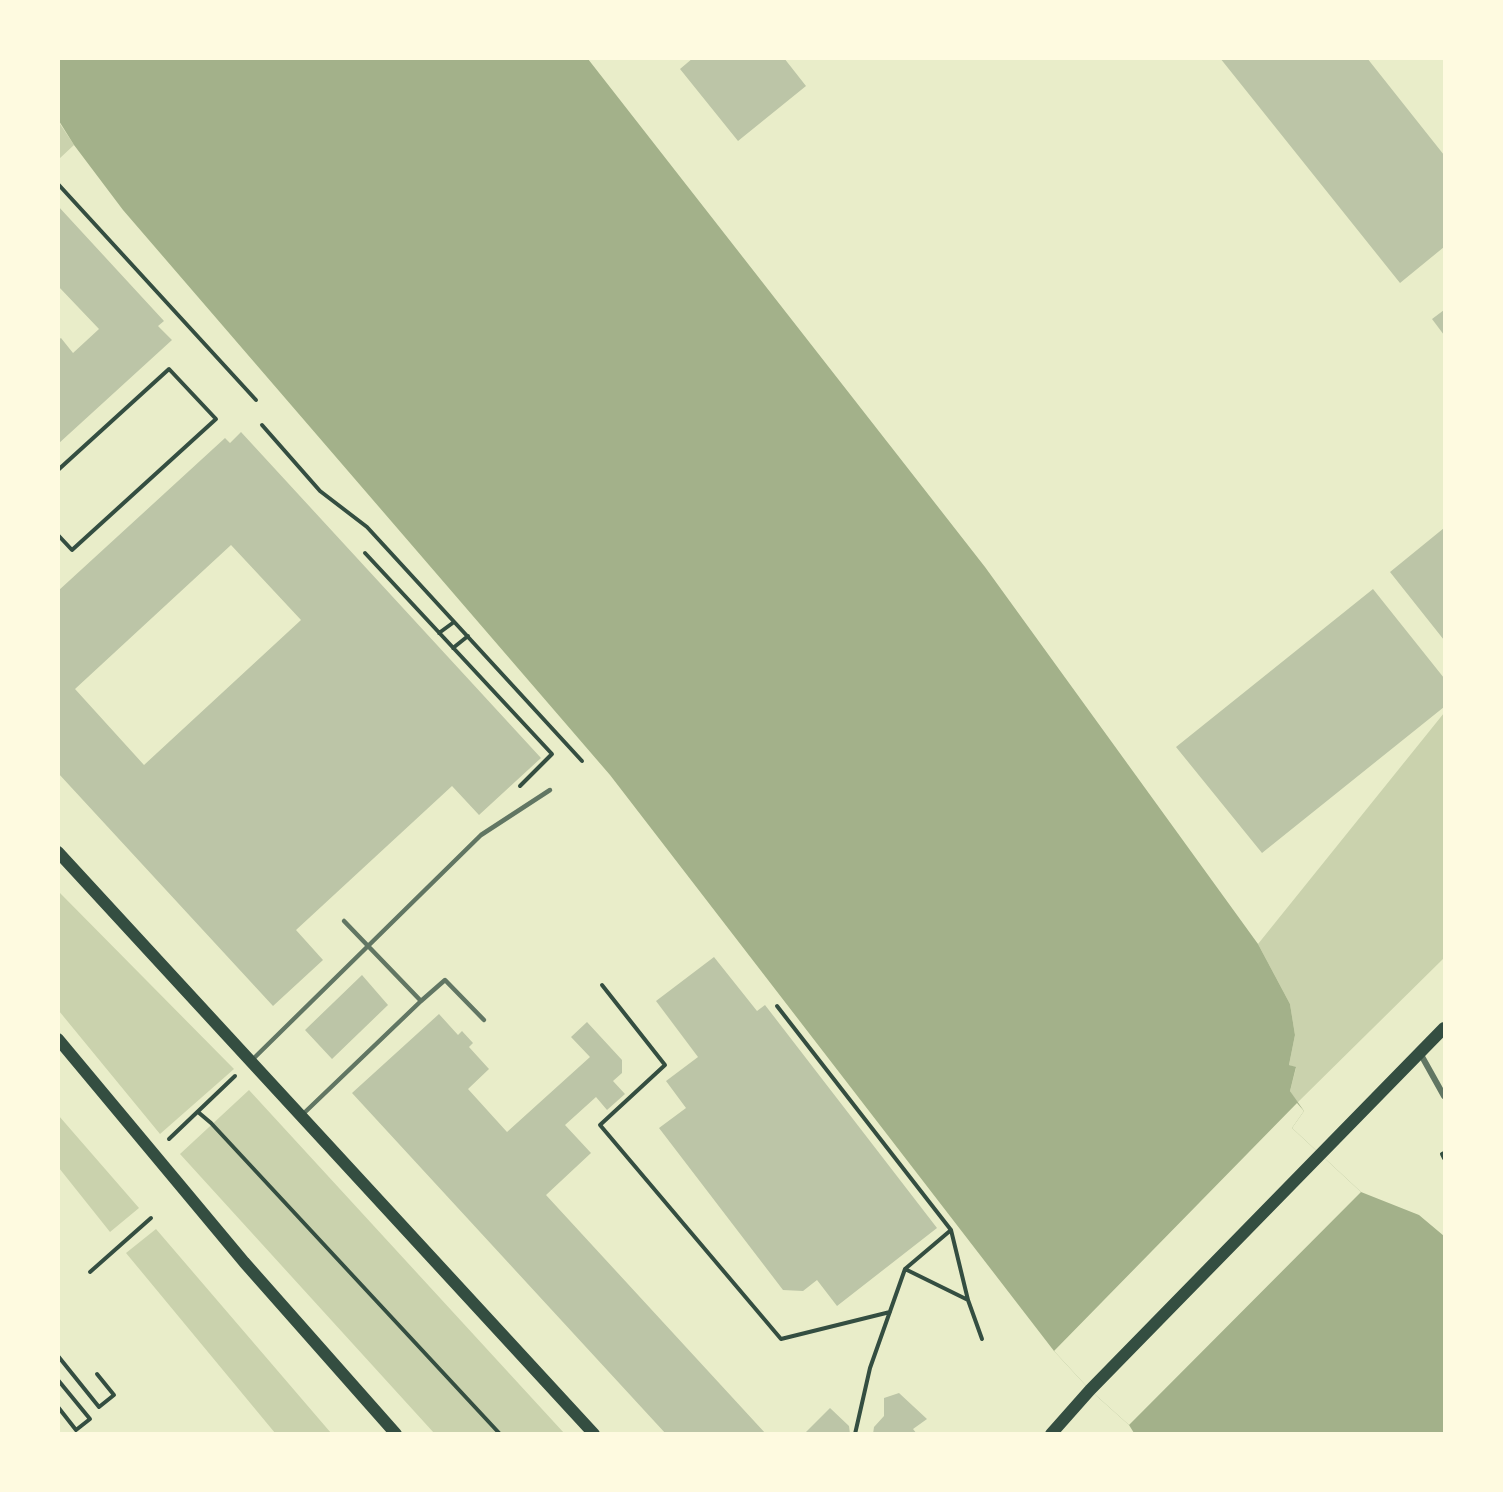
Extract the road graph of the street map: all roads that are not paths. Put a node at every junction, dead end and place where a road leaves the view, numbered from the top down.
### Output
1 (550, 790) dead end
2 (58, 852) edge
3 (344, 921) dead end
4 (367, 945) junction
5 (421, 1001) junction
6 (484, 1020) dead end
7 (1444, 1028) edge
8 (58, 1039) edge
9 (1420, 1053) junction
10 (251, 1060) junction
11 (1444, 1096) edge
12 (302, 1116) junction
13 (396, 1434) edge
14 (594, 1434) edge
15 (1051, 1434) edge

1 - 4 lane
2 - 10 main road
3 - 4 lane
4 - 5 lane
4 - 10 lane
5 - 6 lane
5 - 12 lane
7 - 9 main road
8 - 13 main road
9 - 11 street
9 - 15 main road
10 - 12 main road
12 - 14 main road

